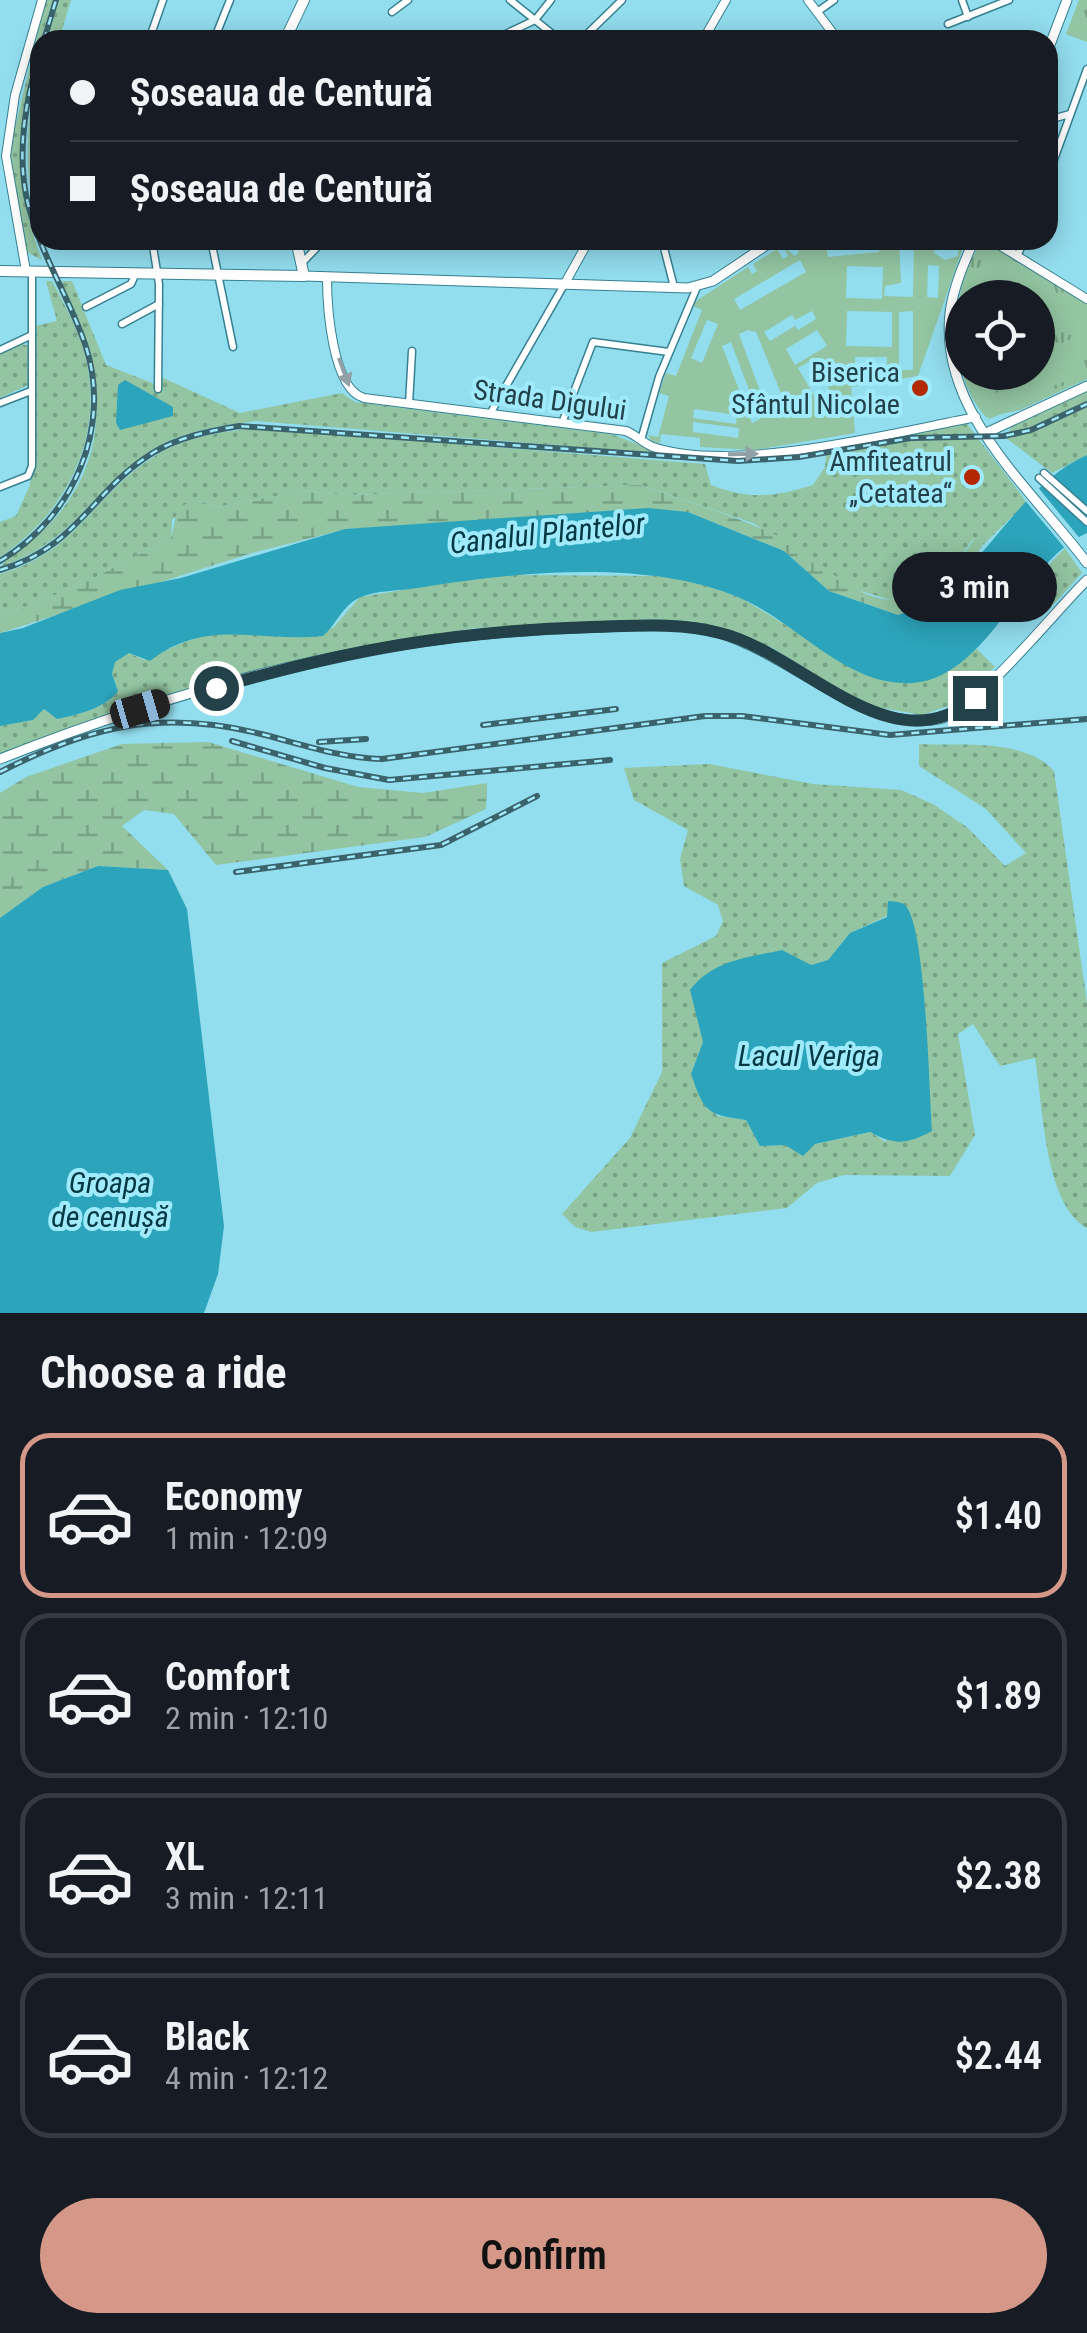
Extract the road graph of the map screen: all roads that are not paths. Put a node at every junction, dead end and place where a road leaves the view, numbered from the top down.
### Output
1 (42, 0) edge
2 (163, 0) edge
3 (230, 0) edge
4 (304, 0) edge
5 (408, 0) edge
6 (510, 0) edge
7 (551, 0) edge
8 (622, 0) edge
9 (726, 0) edge
10 (808, 0) edge
11 (834, 0) edge
12 (962, 0) edge
13 (1009, 0) edge
14 (1067, 0) edge
15 (392, 12) dead end
16 (816, 12) junction
17 (968, 17) junction
18 (535, 20) junction
19 (948, 24) dead end
20 (33, 30) edge
21 (152, 30) edge
22 (218, 30) edge
23 (290, 30) edge
24 (514, 30) edge
25 (548, 30) edge
26 (591, 30) edge
27 (710, 30) edge
28 (830, 30) edge
29 (1056, 30) edge
30 (30, 42) edge
31 (1087, 68) edge
32 (1070, 114) junction
33 (1058, 117) edge
34 (1058, 148) edge
35 (3, 168) edge
36 (153, 250) edge
37 (212, 250) edge
38 (299, 250) edge
39 (314, 250) edge
40 (583, 250) edge
41 (664, 250) edge
42 (758, 250) edge
43 (970, 250) edge
44 (1008, 250) edge
45 (1020, 250) edge
46 (1018, 256) junction
47 (303, 262) junction
48 (0, 270) edge
49 (29, 271) junction
50 (136, 273) junction
51 (157, 274) junction
52 (216, 274) junction
53 (304, 276) junction
54 (327, 277) junction
55 (564, 285) junction
56 (697, 287) junction
57 (674, 288) junction
58 (1087, 299) edge
59 (159, 304) junction
60 (86, 307) dead end
61 (122, 324) dead end
62 (32, 335) junction
63 (233, 347) dead end
64 (0, 350) edge
65 (412, 350) dead end
66 (669, 352) junction
67 (1087, 386) edge
68 (158, 389) dead end
69 (32, 390) junction
70 (0, 403) edge
71 (408, 404) junction
72 (490, 414) junction
73 (976, 417) junction
74 (562, 424) junction
75 (986, 432) junction
76 (641, 440) junction
77 (0, 487) edge
78 (1087, 511) edge
79 (1087, 522) edge
80 (1087, 562) edge
81 (1087, 580) edge
82 (0, 759) edge

1 - 20 street
2 - 21 street
3 - 22 street
4 - 23 main road
5 - 15 street
6 - 18 street
7 - 18 street
8 - 26 street
9 - 27 street
10 - 16 street
11 - 16 street
12 - 17 street
13 - 17 street
14 - 29 main road
16 - 28 street
17 - 19 street
18 - 24 street
18 - 25 street
30 - 35 street
31 - 32 street
32 - 33 street
32 - 34 street
35 - 49 street
36 - 51 street
37 - 52 street
38 - 47 main road
39 - 47 street
40 - 55 street
41 - 57 street
42 - 56 main road
43 - 73 main road
44 - 46 street
45 - 46 street
46 - 58 street
47 - 53 main road
48 - 49 main road
49 - 50 main road
49 - 62 street
50 - 51 main road
50 - 60 street
51 - 52 main road
51 - 59 street
52 - 53 main road
52 - 63 street
53 - 54 main road
54 - 55 main road
54 -> 71 street, Strada Digului
55 - 57 main road
55 - 72 street
56 - 57 main road
56 - 66 street
59 - 61 street
59 - 68 street
62 - 64 street
62 - 69 street
65 - 71 street
66 - 74 street
66 - 76 street
67 - 75 main road
69 - 70 street
69 - 77 street
71 - 72 street, Strada Digului
72 - 74 street, Strada Digului
73 - 75 main road
76 -> 73 street, Strada Digului
74 - 76 street, Strada Digului
75 - 80 main road
78 - 79 street
81 - 82 main road

